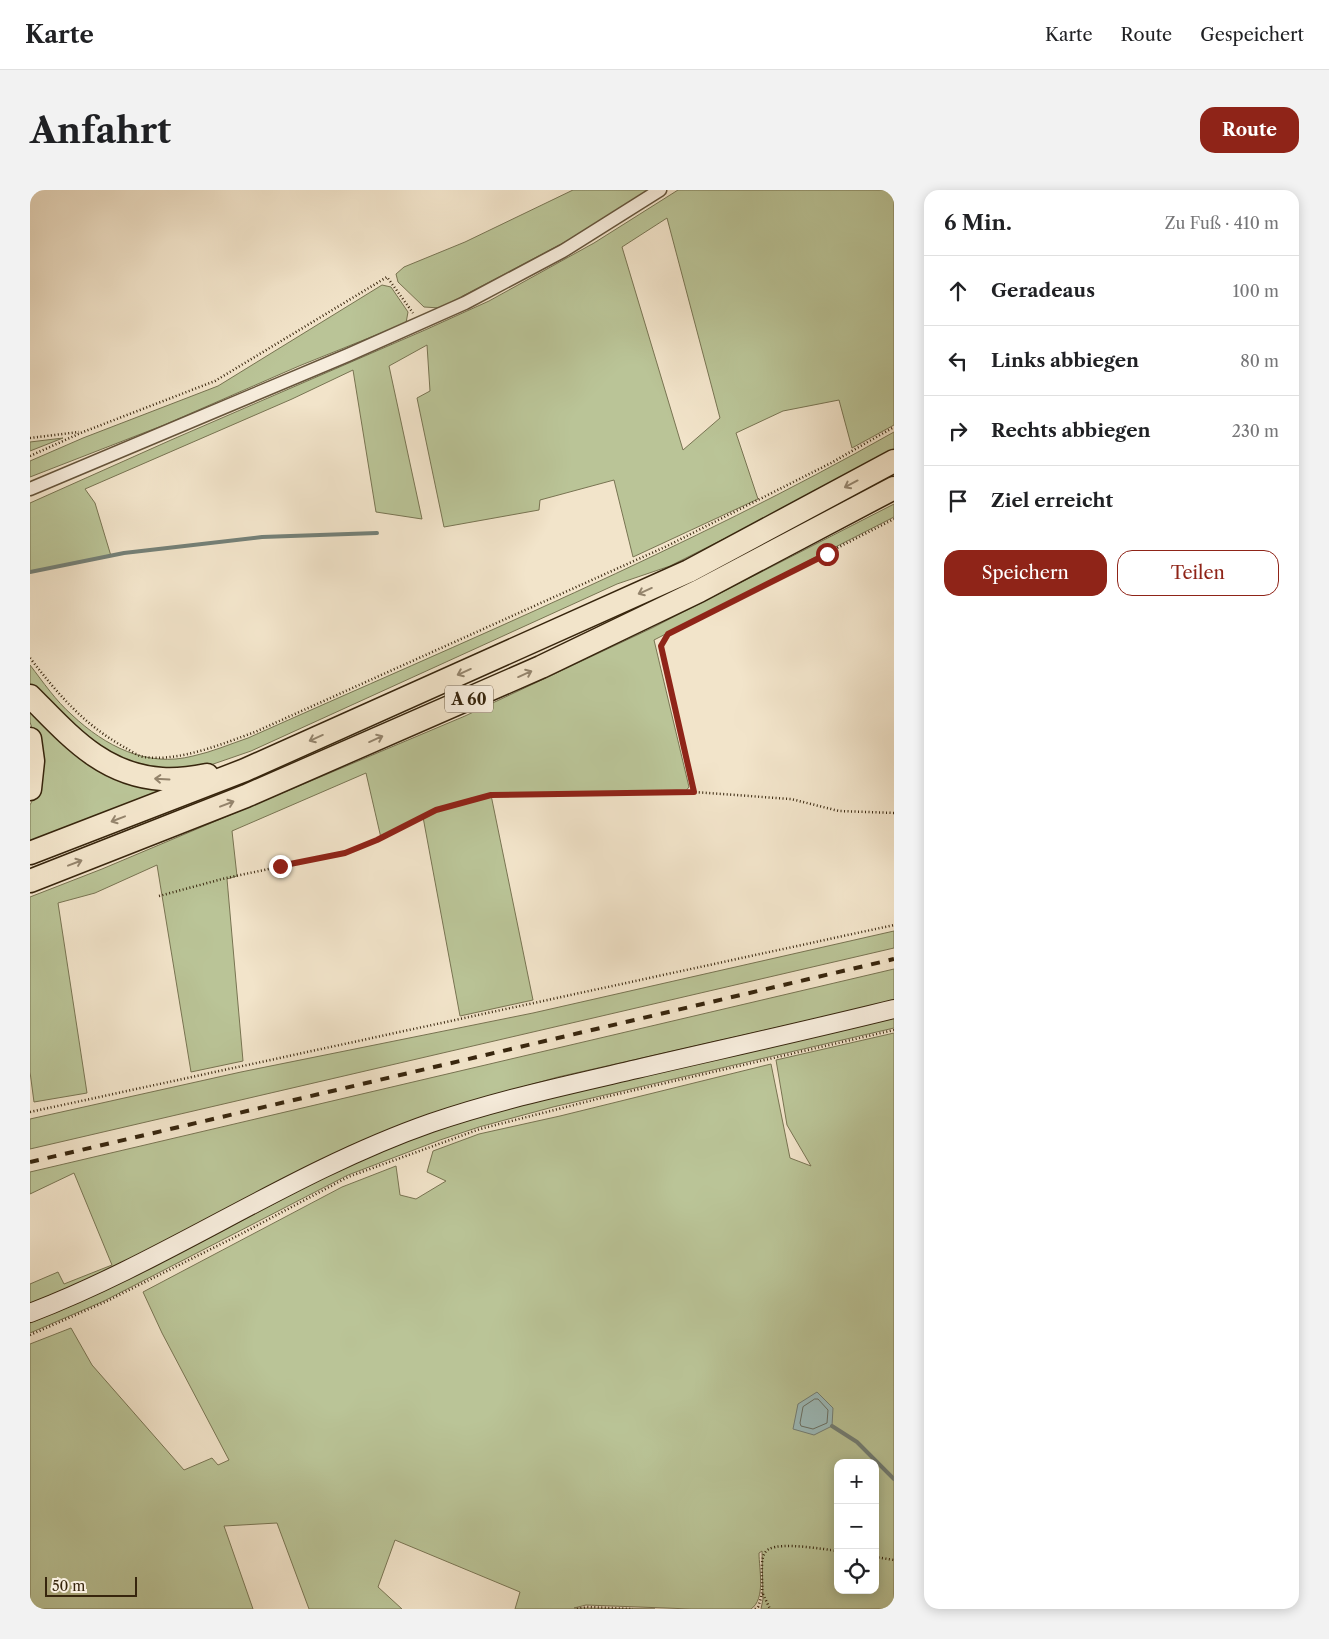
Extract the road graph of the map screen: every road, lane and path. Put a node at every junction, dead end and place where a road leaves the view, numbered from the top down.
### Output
1 (660, 190) edge
2 (420, 324) junction
3 (894, 427) edge
4 (83, 432) junction
5 (30, 438) edge
6 (30, 456) edge
7 (894, 462) edge
8 (894, 488) edge
9 (30, 489) edge
10 (894, 519) edge
11 (30, 658) edge
12 (30, 696) edge
13 (30, 738) edge
14 (245, 770) junction
15 (30, 789) edge
16 (694, 792) junction
17 (894, 813) edge
18 (30, 853) edge
19 (30, 881) edge
20 (159, 896) dead end
21 (894, 925) edge
22 (894, 1009) edge
23 (894, 1030) edge
24 (30, 1112) edge
25 (30, 1313) edge
26 (30, 1336) edge
27 (834, 1551) edge
28 (879, 1558) edge
29 (894, 1560) edge
30 (763, 1594) junction
31 (577, 1609) edge
32 (633, 1609) edge
33 (755, 1609) edge
34 (770, 1609) edge

1 - 2 street
2 - 4 path
2 - 9 street
3 - 11 path
4 - 5 path
4 - 6 path
7 -> 14 highway, A 60
19 -> 8 highway, A 60
10 - 16 path
14 -> 12 highway
13 - 15 highway
14 -> 18 highway, A 60
16 - 17 path
16 - 20 path
21 - 24 path
22 - 25 main road
23 - 26 path
27 - 30 path
28 - 29 path
30 - 33 path
30 - 34 path
31 - 32 path

